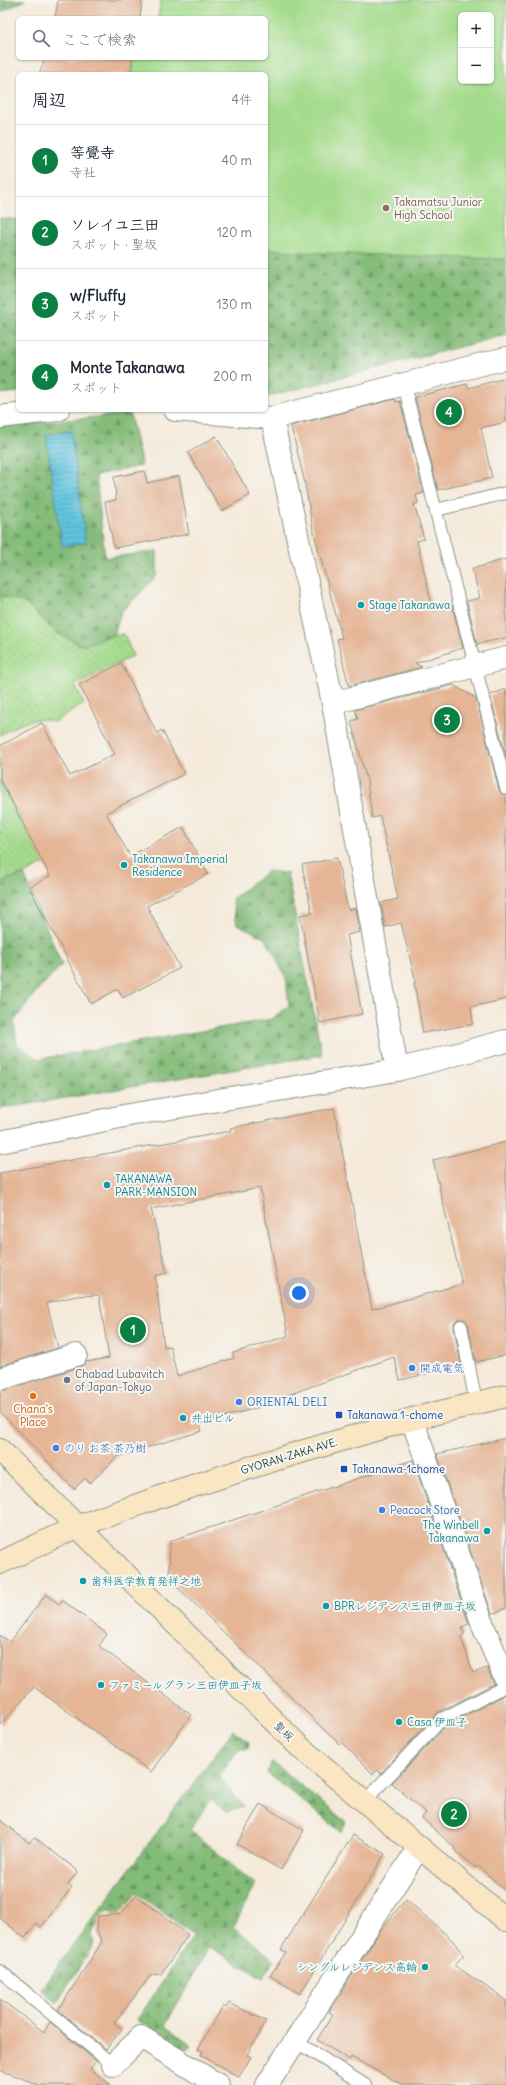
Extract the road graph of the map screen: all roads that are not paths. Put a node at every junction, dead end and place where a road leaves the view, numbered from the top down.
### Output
1 (506, 358) edge
2 (404, 385) junction
3 (41, 412) edge
4 (199, 412) edge
5 (0, 417) edge
6 (272, 418) junction
7 (506, 493) edge
8 (436, 510) junction
9 (506, 658) edge
10 (476, 665) junction
11 (333, 703) junction
12 (506, 788) edge
13 (506, 1041) edge
14 (397, 1070) junction
15 (0, 1142) edge
16 (461, 1326) dead end
17 (76, 1355) dead end
18 (0, 1378) edge
19 (506, 1396) edge
20 (476, 1403) junction
21 (412, 1419) junction
22 (0, 1450) edge
23 (76, 1527) junction
24 (0, 1564) edge
25 (506, 1680) edge
26 (506, 1686) edge
27 (365, 1801) junction
28 (419, 1847) junction
29 (506, 1920) edge
30 (0, 1971) edge
31 (295, 2041) junction
32 (113, 2065) joint
33 (218, 2085) edge
34 (267, 2085) edge
35 (365, 2085) edge

1 - 2 street
2 - 6 street
2 - 8 lane
3 - 5 street
4 - 6 street
6 - 11 street
7 - 8 lane
8 - 10 lane
9 - 10 street
10 - 11 street
10 - 12 lane
11 - 14 street
13 - 14 street
14 - 15 street
16 - 20 lane
17 - 18 street
19 - 20 street, GYORAN-ZAKA AVE.
20 - 21 street, GYORAN-ZAKA AVE.
21 - 23 street, GYORAN-ZAKA AVE.
21 - 25 street
22 - 23 street, 聖坂
23 - 24 street, GYORAN-ZAKA AVE.
23 - 27 street, 聖坂
26 - 27 lane
27 - 28 street, 聖坂
28 - 29 street, 聖坂
28 - 31 street
30 - 32 lane
31 - 34 street
31 - 35 lane
32 - 33 street

